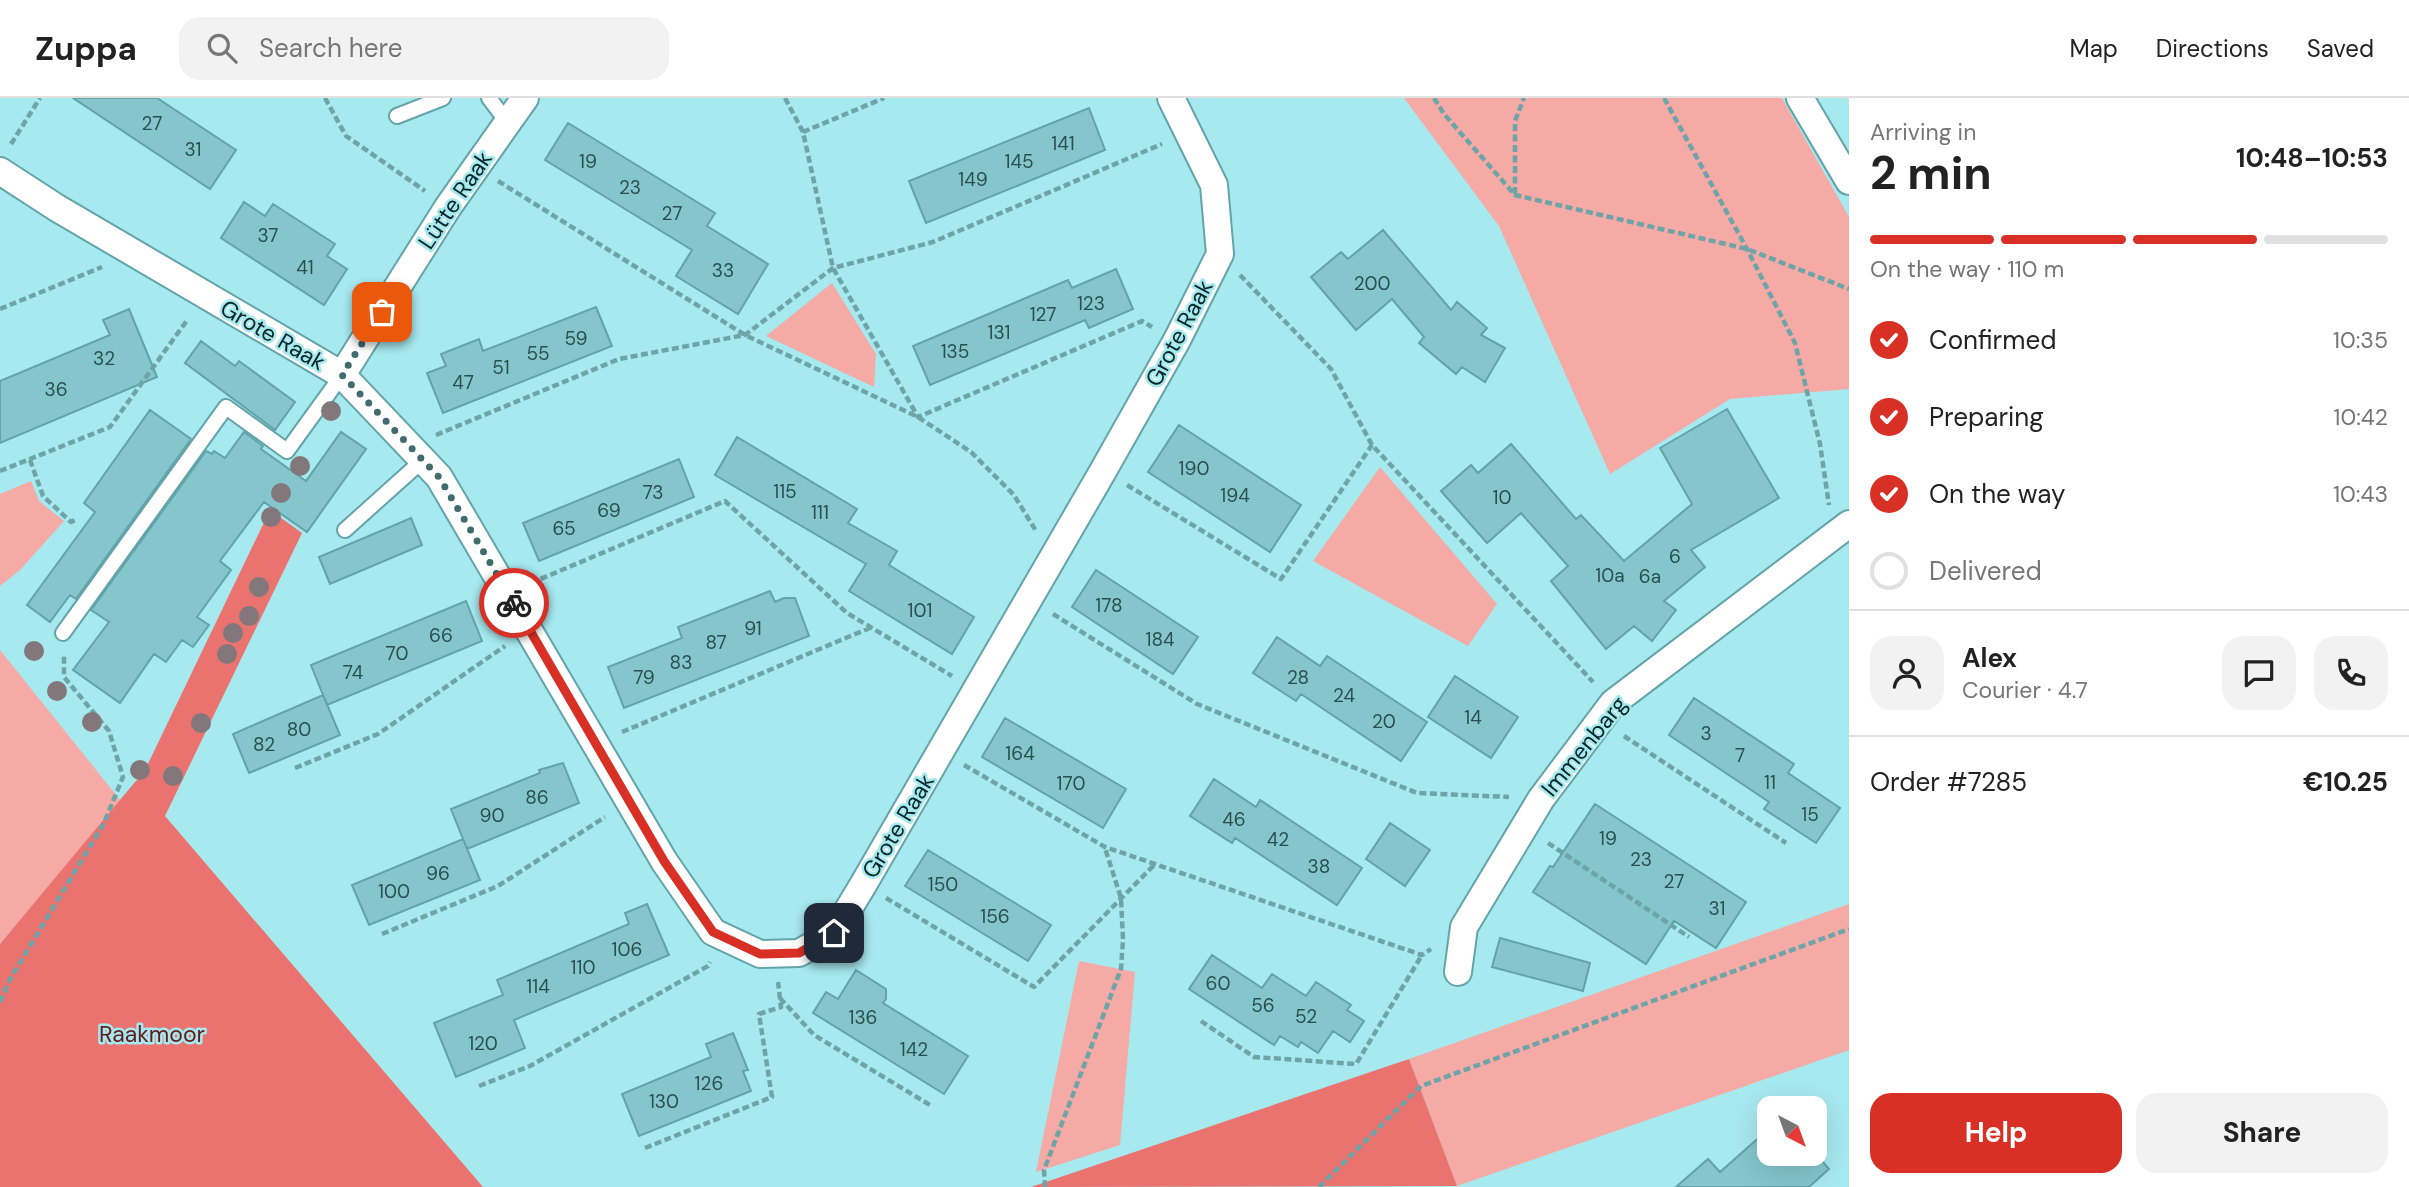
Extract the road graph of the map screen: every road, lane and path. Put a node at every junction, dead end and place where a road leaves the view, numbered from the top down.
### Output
1 (40, 98) edge
2 (325, 98) edge
3 (443, 98) edge
4 (489, 98) edge
5 (526, 98) edge
6 (785, 98) edge
7 (884, 98) edge
8 (1171, 98) edge
9 (1434, 98) edge
10 (1524, 98) edge
11 (1664, 98) edge
12 (1800, 98) edge
13 (397, 116) dead end
14 (508, 123) junction
15 (803, 132) junction
16 (1188, 133) junction
17 (3, 161) edge
18 (476, 168) junction
19 (1849, 181) edge
20 (1515, 195) junction
21 (448, 207) junction
22 (1746, 248) junction
23 (135, 254) junction
24 (1220, 254) junction
25 (833, 268) junction
26 (1849, 289) edge
27 (205, 295) junction
28 (0, 309) edge
29 (745, 335) junction
30 (1177, 340) junction
31 (342, 375) junction
32 (918, 417) junction
33 (1372, 445) junction
34 (416, 453) junction
35 (30, 460) junction
36 (0, 471) edge
37 (1103, 471) junction
38 (77, 519) dead end
39 (345, 530) dead end
40 (1841, 530) edge
41 (1049, 565) junction
42 (508, 592) junction
43 (1030, 600) junction
44 (872, 626) junction
45 (529, 629) junction
46 (63, 633) joint
47 (977, 691) junction
48 (1606, 712) junction
49 (595, 744) junction
50 (942, 752) junction
51 (295, 768) dead end
52 (1541, 799) junction
53 (629, 802) junction
54 (1524, 827) junction
55 (1786, 843) dead end
56 (1105, 847) junction
57 (1155, 864) junction
58 (863, 885) junction
59 (1121, 898) junction
60 (1464, 927) junction
61 (1849, 929) edge
62 (383, 934) dead end
63 (1689, 937) dead end
64 (726, 938) junction
65 (775, 954) junction
66 (1422, 955) junction
67 (1458, 972) dead end
68 (780, 998) junction
69 (0, 1002) edge
70 (1201, 1021) dead end
71 (478, 1086) dead end
72 (930, 1105) dead end
73 (645, 1148) dead end
74 (1045, 1187) edge
75 (1319, 1187) edge

1 - 17 path
2 - 21 path
3 - 13 lane
4 - 14 lane
5 - 14 street, Lütte Raak
6 - 15 path
7 - 15 path
8 - 16 street, Grote Raak
9 - 20 path
10 - 20 path
11 - 22 path
12 - 19 street
14 - 18 street, Lütte Raak
15 - 25 path
16 - 24 street, Grote Raak
16 - 25 path
17 - 23 street, Grote Raak
18 - 21 street, Lütte Raak
18 - 29 path
20 - 22 path
21 - 31 street, Lütte Raak
22 - 26 path
22 - 40 path
23 - 27 street, Grote Raak
23 - 28 path
24 - 30 street, Grote Raak
24 - 33 path
25 - 29 path
25 - 32 path
27 - 31 street, Grote Raak
27 - 35 path
29 - 32 path
29 - 34 path
30 - 32 path
30 - 37 street, Grote Raak
31 - 34 street, Grote Raak
31 - 46 lane
32 - 41 path
33 - 37 path
33 - 48 path
34 - 39 lane
34 - 42 street, Grote Raak
35 - 36 path
35 - 38 path
37 - 41 street, Grote Raak
40 - 48 street, Immenbarg
41 - 43 street, Grote Raak
42 - 44 path
42 - 45 street, Grote Raak
43 - 47 street, Grote Raak
43 - 52 path
44 - 47 path
44 - 49 path
45 - 49 street, Grote Raak
45 - 51 path
46 - 69 path
47 - 50 street, Grote Raak
48 - 52 street, Immenbarg
48 - 55 path
49 - 53 street, Grote Raak
50 - 56 path
50 - 58 street, Grote Raak
52 - 54 street, Immenbarg
53 - 62 path
53 - 64 street, Grote Raak
54 - 60 street, Immenbarg
54 - 63 path
56 - 57 path
56 - 59 path
57 - 59 path
57 - 66 path
58 - 59 path
58 - 65 street, Grote Raak
59 - 74 path
60 - 66 path
60 - 67 street, Immenbarg
61 - 75 path
64 - 65 street, Grote Raak
64 - 71 path
65 - 68 path
66 - 70 path
68 - 72 path
68 - 73 path

